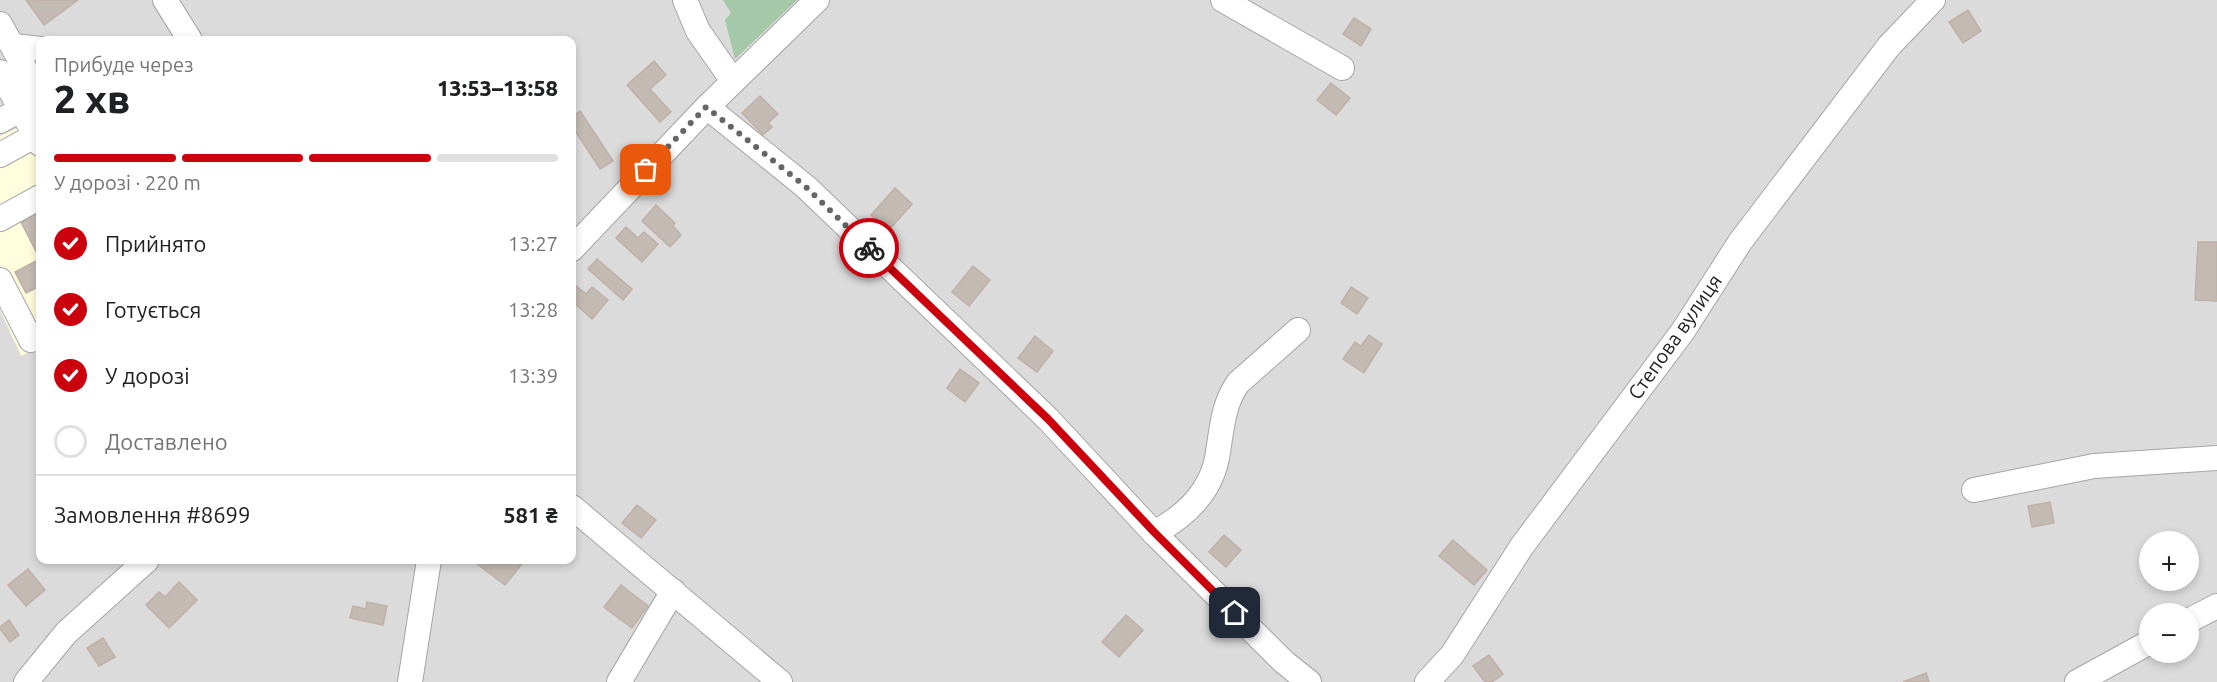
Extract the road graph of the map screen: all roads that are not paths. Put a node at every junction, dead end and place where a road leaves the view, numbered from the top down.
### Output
1 (165, 0) edge
2 (685, 0) edge
3 (817, 0) edge
4 (1224, 0) edge
5 (1933, 0) edge
6 (0, 24) edge
7 (188, 36) edge
8 (14, 46) junction
9 (36, 49) edge
10 (1342, 68) dead end
11 (0, 72) edge
12 (732, 81) junction
13 (25, 107) edge
14 (706, 107) junction
15 (36, 131) edge
16 (36, 138) edge
17 (0, 154) edge
18 (36, 199) edge
19 (0, 219) edge
20 (576, 245) edge
21 (0, 280) edge
22 (7, 311) edge
23 (1298, 330) dead end
24 (36, 338) edge
25 (2217, 458) edge
26 (1974, 490) dead end
27 (576, 510) edge
28 (1154, 532) junction
29 (143, 564) edge
30 (428, 564) edge
31 (673, 591) junction
32 (2217, 606) edge
33 (2199, 615) edge
34 (2139, 648) edge
35 (26, 682) edge
36 (410, 682) edge
37 (619, 682) edge
38 (780, 682) edge
39 (1309, 682) edge
40 (1427, 682) edge
41 (2077, 682) edge

1 - 7 street
2 - 12 street
3 - 12 street
4 - 10 street
5 - 40 street, Степова вулиця
6 - 8 street
8 - 9 street
8 - 13 street
11 - 13 street
12 - 14 street
13 - 15 street
14 - 20 street
14 - 28 street
16 - 17 street
18 - 19 street
21 - 22 street
22 - 24 street
23 - 28 street
25 - 26 street
27 - 31 street
28 - 39 street
29 - 35 street
30 - 36 street
31 - 37 street
31 - 38 street
32 - 33 street
34 - 41 street

